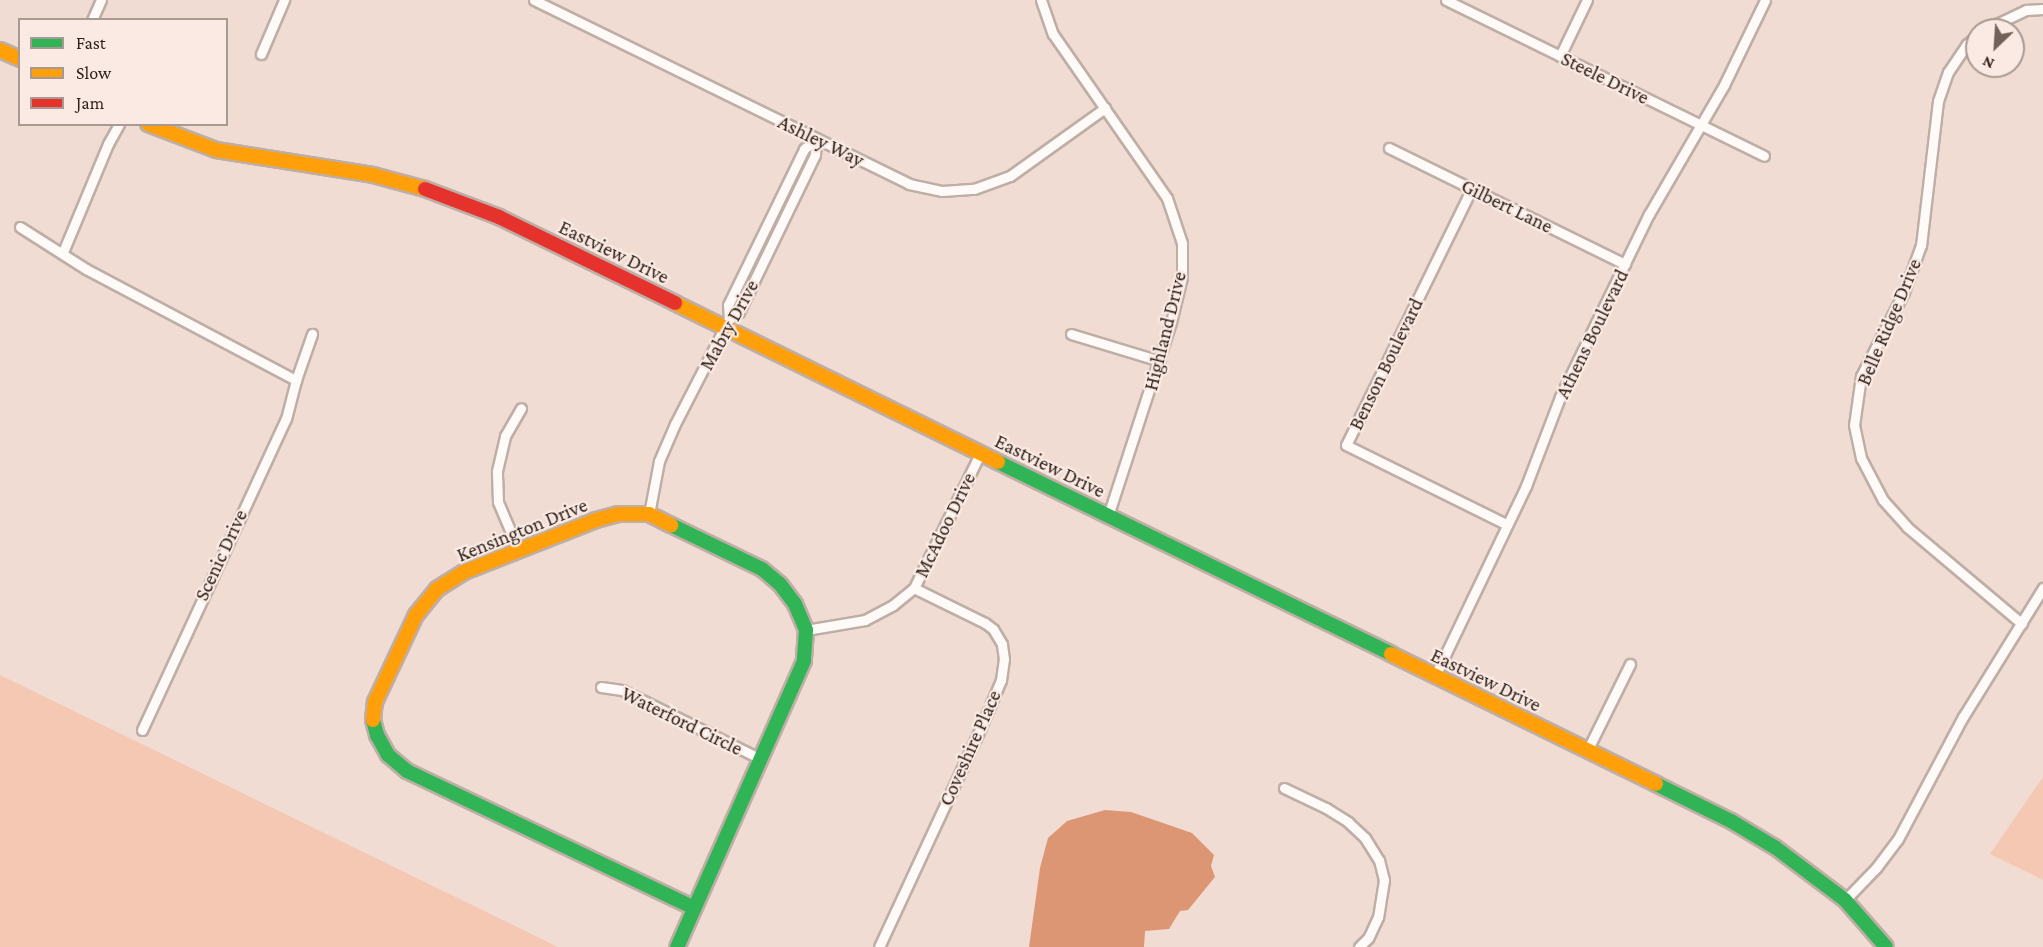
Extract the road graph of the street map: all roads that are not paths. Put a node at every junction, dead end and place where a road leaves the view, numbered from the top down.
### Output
1 (101, 0) edge
2 (284, 0) edge
3 (534, 0) edge
4 (1041, 0) edge
5 (1446, 0) edge
6 (1587, 0) edge
7 (1765, 0) edge
8 (2043, 9) edge
9 (93, 18) edge
10 (2009, 18) edge
11 (1965, 47) edge
12 (0, 50) edge
13 (261, 54) dead end
14 (1560, 56) junction
15 (18, 59) edge
16 (1105, 108) junction
17 (1700, 125) junction
18 (118, 126) edge
19 (153, 126) edge
20 (816, 139) junction
21 (1389, 148) dead end
22 (1764, 156) dead end
23 (1472, 188) junction
24 (20, 227) dead end
25 (63, 252) junction
26 (1625, 264) junction
27 (727, 324) junction
28 (312, 334) dead end
29 (1071, 334) dead end
30 (1160, 361) junction
31 (296, 380) junction
32 (521, 408) dead end
33 (980, 454) junction
34 (649, 514) junction
35 (1108, 516) junction
36 (1506, 524) junction
37 (518, 549) junction
38 (914, 588) junction
39 (2043, 588) edge
40 (2022, 624) junction
41 (806, 630) junction
42 (1630, 664) dead end
43 (1435, 676) junction
44 (601, 687) dead end
45 (142, 730) dead end
46 (1587, 751) junction
47 (761, 759) junction
48 (1284, 788) dead end
49 (1845, 900) junction
50 (694, 908) junction
51 (677, 947) edge
52 (879, 947) edge
53 (1359, 947) edge
54 (1886, 947) edge

1 - 9 street
2 - 13 street
3 - 20 street, Ashley Way
4 - 16 street, Highland Drive
5 - 14 street, Steele Drive
6 - 14 street
7 - 17 street, Athens Boulevard
8 - 10 street
11 - 40 street, Belle Ridge Drive
12 - 15 street
14 - 17 street, Steele Drive
16 - 20 street, Ashley Way
16 - 30 street, Highland Drive
17 - 22 street, Steele Drive
17 - 26 street, Athens Boulevard
18 - 25 street
19 - 27 street, Eastview Drive
20 - 27 street, Mabry Drive
21 - 23 street, Gilbert Lane
23 - 26 street, Gilbert Lane
23 - 36 street, Benson Boulevard
24 - 25 street
25 - 31 street
26 - 36 street, Athens Boulevard
27 - 33 street, Eastview Drive
27 - 34 street, Mabry Drive
28 - 31 street, Scenic Drive
29 - 30 street
30 - 35 street, Highland Drive
31 - 45 street, Scenic Drive
32 - 37 street
33 - 35 street, Eastview Drive
33 - 38 street, McAdoo Drive
34 - 37 street, Kensington Drive
34 - 41 street, Kensington Drive
35 - 43 street, Eastview Drive
36 - 43 street, Athens Boulevard
37 - 50 street, Kensington Drive
38 - 41 street, McAdoo Drive
38 - 52 street, Coveshire Place
39 - 40 street
40 - 49 street
41 - 47 street, Kensington Drive
42 - 46 street
43 - 46 street, Eastview Drive
44 - 47 street, Waterford Circle
46 - 49 street, Eastview Drive
47 - 50 street, Kensington Drive
48 - 53 street
49 - 54 street, Eastview Drive
50 - 51 street, Kensington Drive

